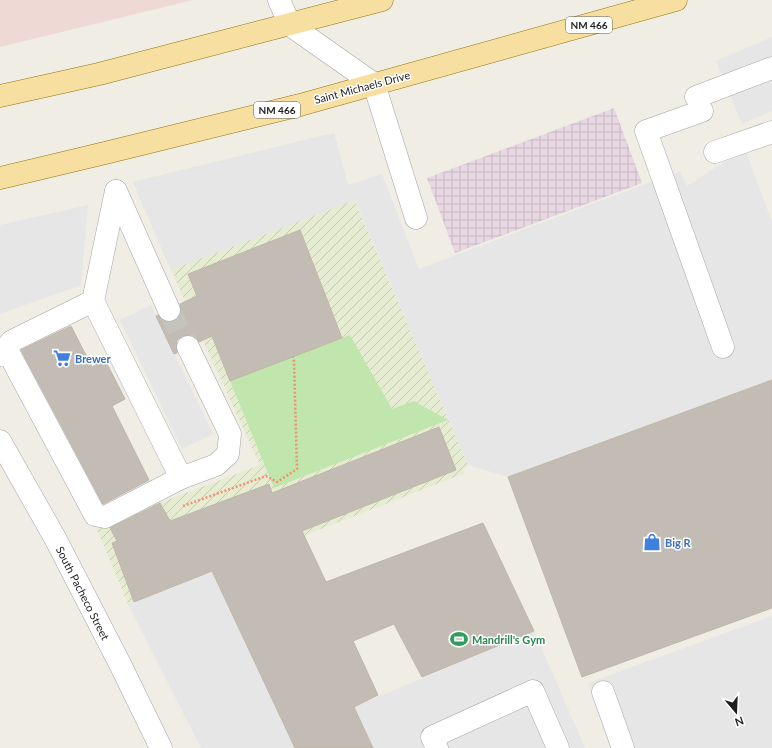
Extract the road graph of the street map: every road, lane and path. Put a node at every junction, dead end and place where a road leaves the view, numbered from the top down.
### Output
1 (279, 0) edge
2 (382, 0) edge
3 (667, 1) edge
4 (290, 25) junction
5 (772, 68) edge
6 (374, 84) junction
7 (0, 96) edge
8 (772, 132) edge
9 (715, 152) dead end
10 (0, 178) edge
11 (416, 218) dead end
12 (94, 301) junction
13 (169, 310) tunnel mouth
14 (188, 347) tunnel mouth
15 (723, 347) dead end
16 (3, 351) edge
17 (0, 441) edge
18 (181, 478) junction
19 (603, 692) dead end
20 (161, 748) edge
21 (437, 748) edge
22 (558, 748) edge
23 (623, 748) edge

1 - 4 street
2 - 4 main road
3 - 6 main road, Saint Michaels Drive / NM 466
4 - 6 street
4 - 7 main road
5 - 15 street
6 - 10 main road, Saint Michaels Drive / NM 466
6 - 11 street
8 - 9 street
12 - 13 street
12 - 16 street
12 - 18 street
14 - 18 street
16 - 18 street
17 - 20 street, South Pacheco Street
19 - 23 street
21 - 22 street

